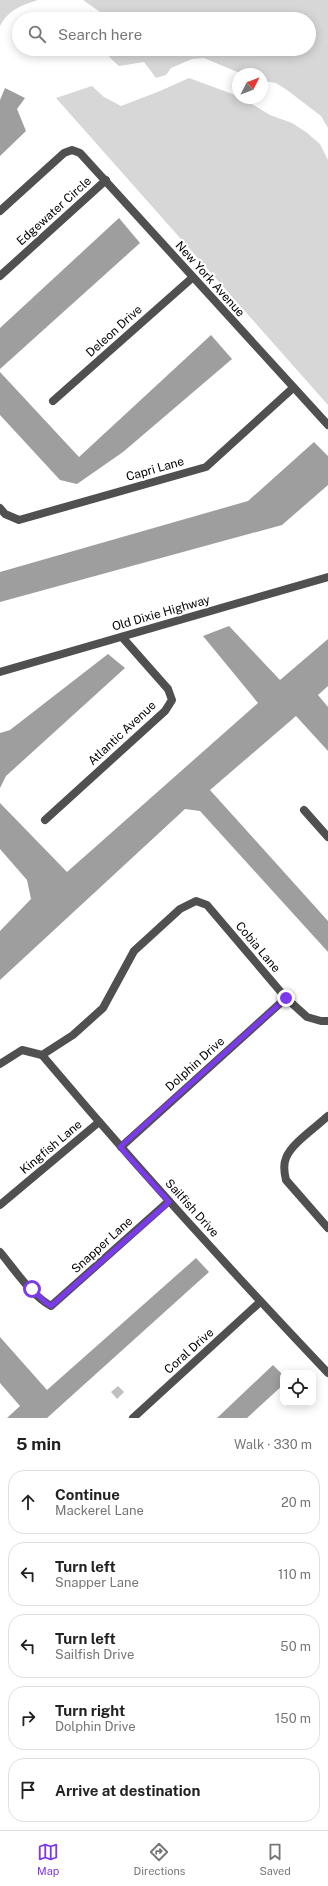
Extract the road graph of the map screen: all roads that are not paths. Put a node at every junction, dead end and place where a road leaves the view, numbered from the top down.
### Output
1 (106, 180) junction
2 (0, 210) edge
3 (0, 276) edge
4 (192, 278) junction
5 (293, 388) junction
6 (53, 401) dead end
7 (328, 425) edge
8 (0, 508) edge
9 (328, 577) edge
10 (122, 637) junction
11 (0, 672) edge
12 (304, 810) dead end
13 (45, 820) dead end
14 (328, 837) edge
15 (286, 998) junction
16 (324, 1021) edge
17 (42, 1055) junction
18 (0, 1064) edge
19 (328, 1116) edge
20 (99, 1122) junction
21 (120, 1147) junction
22 (169, 1202) junction
23 (0, 1205) edge
24 (328, 1228) edge
25 (0, 1252) edge
26 (260, 1302) junction
27 (328, 1373) edge
28 (133, 1418) edge

1 - 2 street, New York Avenue
1 - 3 street, Edgewater Circle
1 - 4 street, New York Avenue
4 - 5 street, New York Avenue
4 - 6 street, Deleon Drive
5 - 7 street, New York Avenue
5 - 8 street, Capri Lane
9 - 10 street, Old Dixie Highway
10 - 11 street, Old Dixie Highway
10 - 13 street, Atlantic Avenue
12 - 14 street
15 - 16 street, Cobia Lane
15 - 17 street, Cobia Lane
15 - 21 street, Dolphin Drive
17 - 18 street
17 - 20 street, Sailfish Drive
19 - 24 street
20 - 21 street, Sailfish Drive
20 - 23 street, Kingfish Lane
21 - 22 street, Sailfish Drive
22 - 25 street, Snapper Lane
22 - 26 street, Sailfish Drive
26 - 27 street, Sailfish Drive
26 - 28 street, Coral Drive

